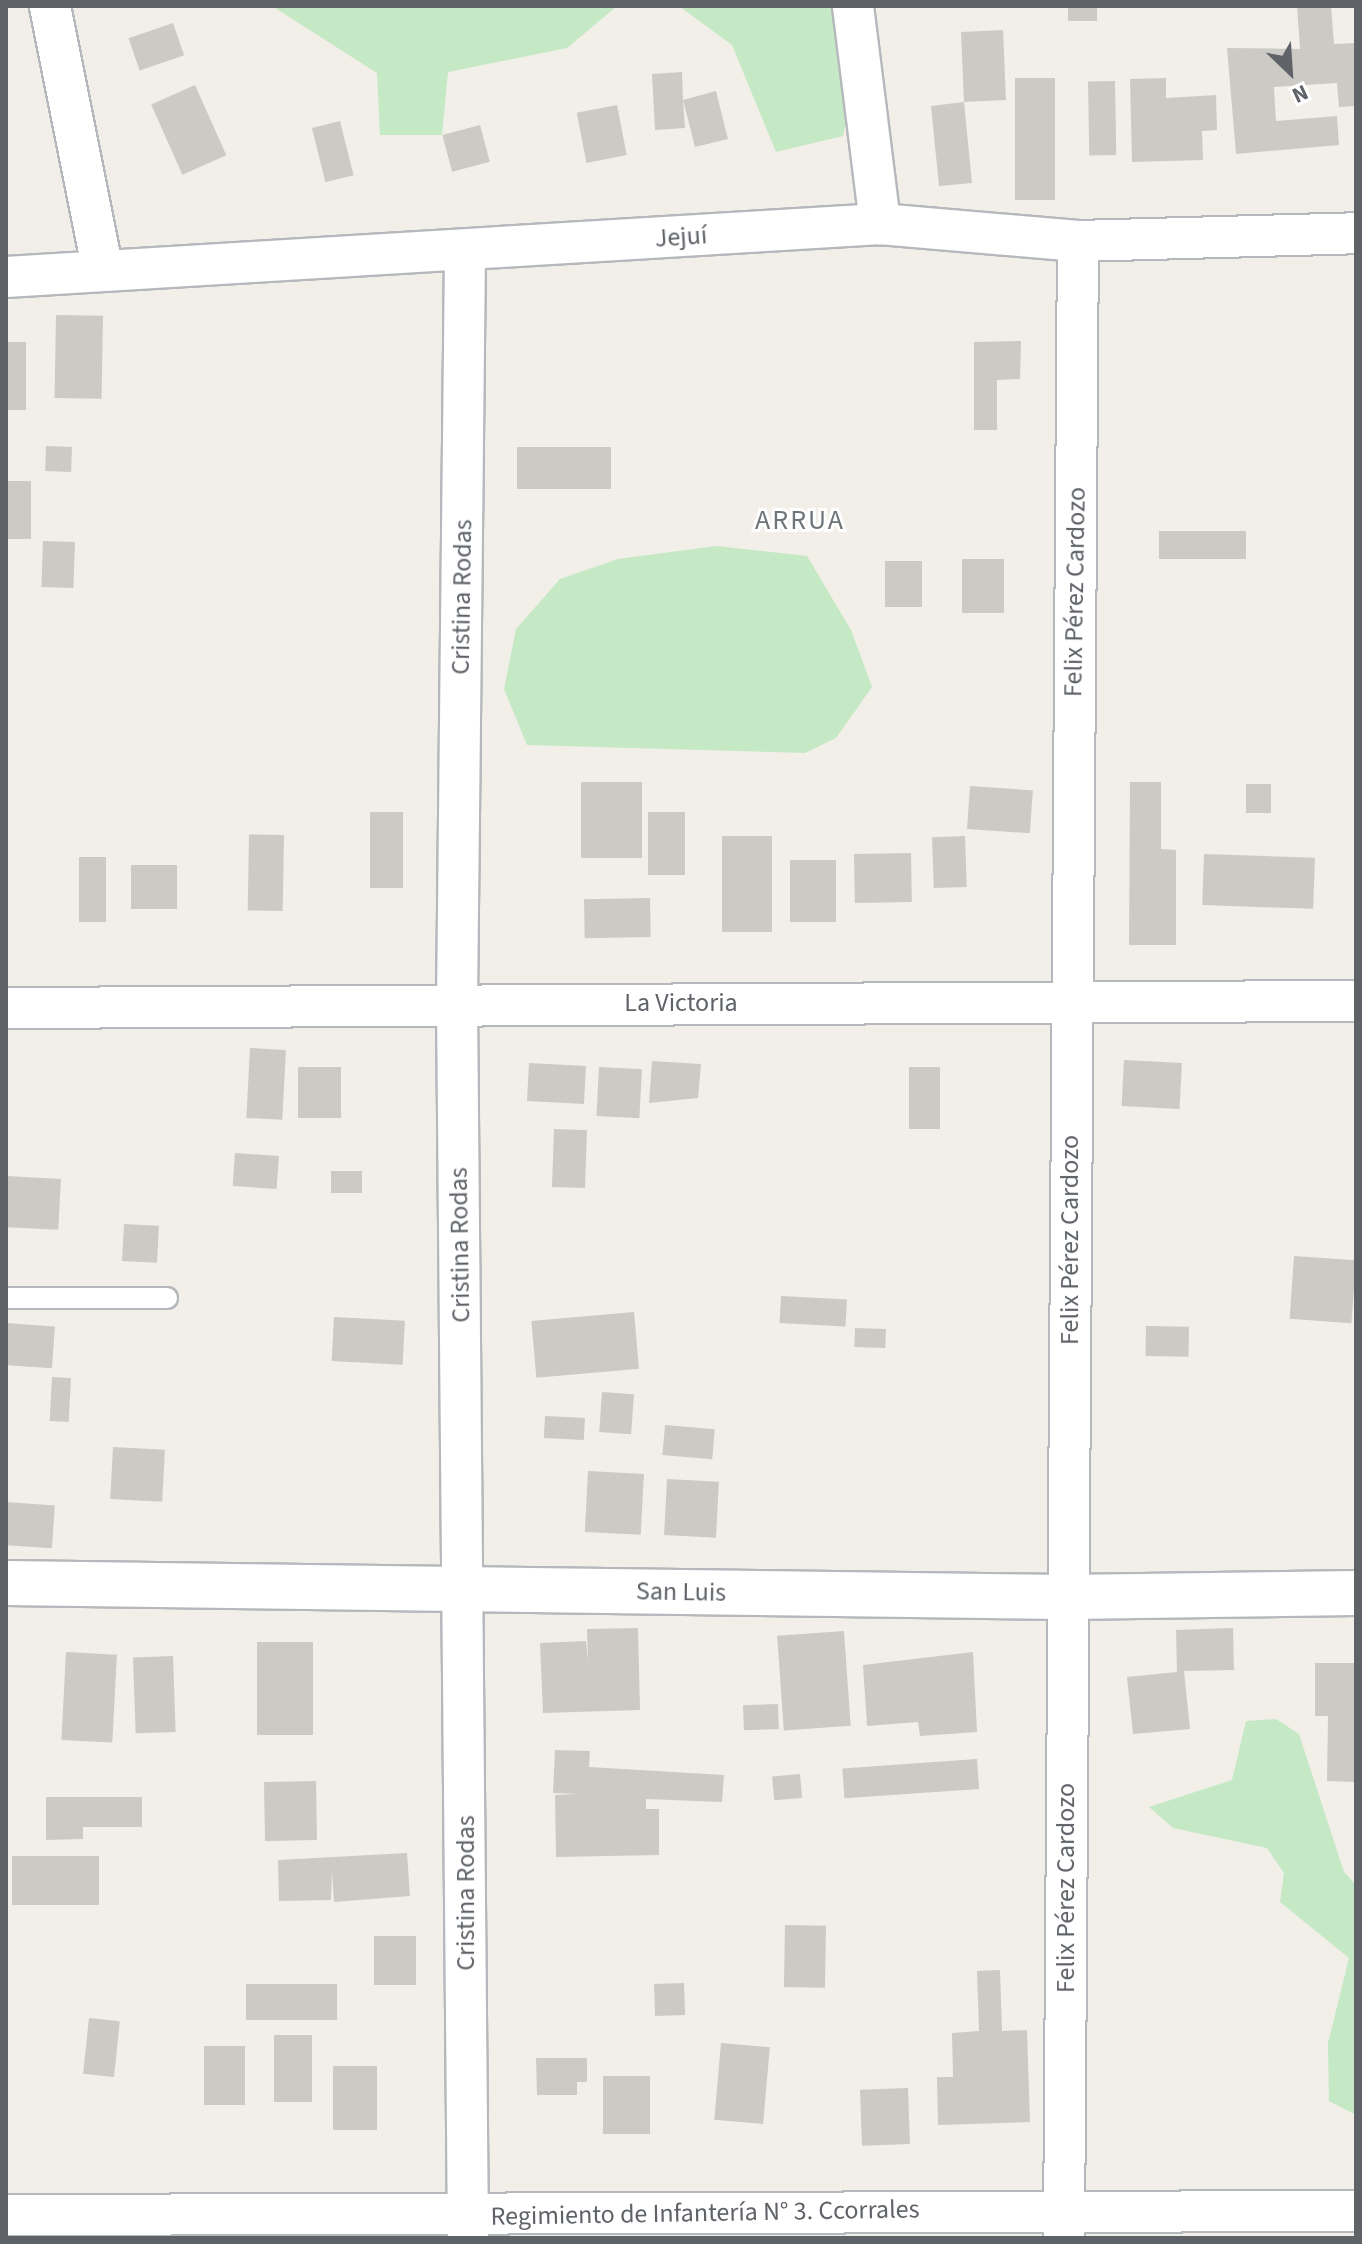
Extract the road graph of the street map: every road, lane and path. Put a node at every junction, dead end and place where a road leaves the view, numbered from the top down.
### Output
1 (50, 6) edge
2 (853, 6) edge
3 (880, 224) junction
4 (1356, 233) edge
5 (1078, 241) junction
6 (465, 252) junction
7 (103, 271) junction
8 (6, 277) edge
9 (1356, 1001) edge
10 (457, 1002) junction
11 (1071, 1005) junction
12 (6, 1008) edge
13 (6, 1298) edge
14 (167, 1298) dead end
15 (6, 1583) edge
16 (464, 1589) junction
17 (1356, 1593) edge
18 (1068, 1597) junction
19 (1356, 2211) edge
20 (6, 2215) edge
21 (1064, 2223) edge
22 (468, 2227) edge

1 - 7 street
2 - 3 street
3 - 5 street, Jejuí
3 - 6 street, Jejuí
4 - 5 street, Jejuí
5 - 11 street, Felix Pérez Cardozo
6 - 7 street, Jejuí
6 - 10 street, Cristina Rodas
7 - 8 street, Jejuí
9 - 11 street, La Victoria
10 - 11 street, La Victoria
10 - 12 street, La Victoria
10 - 16 street, Cristina Rodas
11 - 18 street, Felix Pérez Cardozo
13 - 14 lane
15 - 16 street, San Luis
16 - 18 street, San Luis
16 - 22 street, Cristina Rodas
17 - 18 street, San Luis
18 - 21 street, Felix Pérez Cardozo
19 - 21 street, Regimiento de Infantería N° 3. Ccorrales
20 - 22 street, Regimiento de Infantería N° 3. Ccorrales
21 - 22 street, Regimiento de Infantería N° 3. Ccorrales

